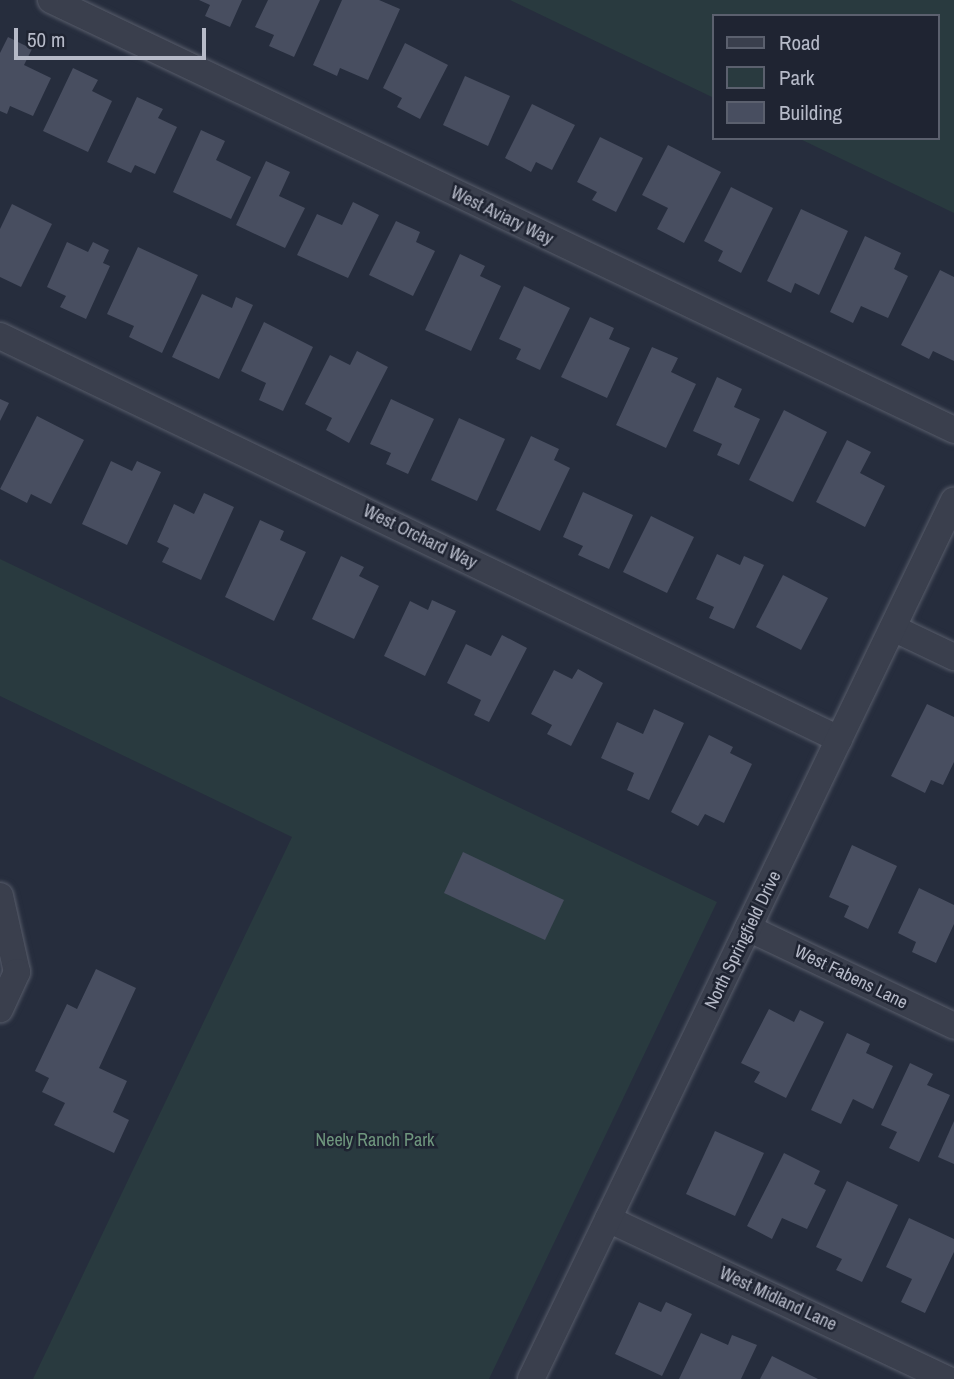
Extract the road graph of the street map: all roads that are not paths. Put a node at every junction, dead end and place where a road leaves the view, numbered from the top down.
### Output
1 (51, 0) edge
2 (0, 335) edge
3 (954, 430) edge
4 (954, 500) edge
5 (893, 628) junction
6 (954, 657) edge
7 (839, 739) junction
8 (0, 896) edge
9 (748, 928) junction
10 (0, 1009) edge
11 (954, 1026) edge
12 (608, 1219) junction
13 (531, 1379) edge
14 (947, 1379) edge

1 - 3 street, West Aviary Way
2 - 7 street, West Orchard Way
4 - 5 street, North Springfield Drive
5 - 6 street
5 - 7 street, North Springfield Drive
7 - 9 street, North Springfield Drive
8 - 10 street
9 - 11 street, West Fabens Lane
9 - 12 street, North Springfield Drive
12 - 13 street, North Springfield Drive
12 - 14 street, West Midland Lane

